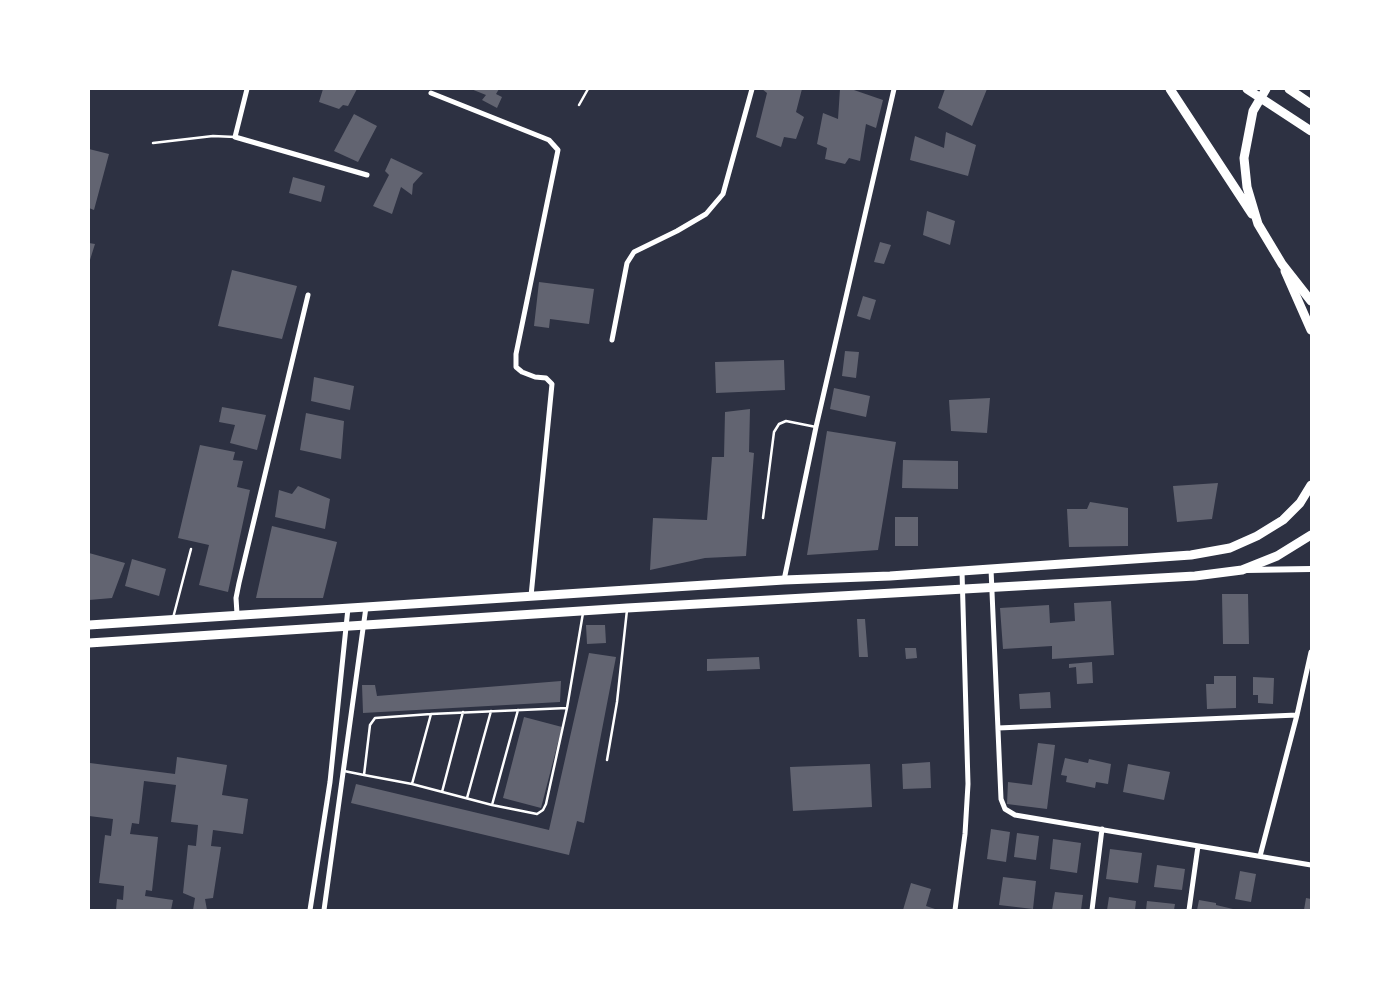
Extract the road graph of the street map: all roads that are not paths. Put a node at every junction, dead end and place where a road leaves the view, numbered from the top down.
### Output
1 (247, 89) edge
2 (588, 89) edge
3 (752, 89) edge
4 (894, 89) edge
5 (1170, 89) edge
6 (1247, 89) edge
7 (1266, 89) edge
8 (1291, 90) edge
9 (431, 93) dead end
10 (1311, 104) edge
11 (579, 105) dead end
12 (1311, 131) edge
13 (235, 137) junction
14 (153, 143) dead end
15 (367, 175) dead end
16 (1258, 224) junction
17 (1282, 264) junction
18 (308, 295) dead end
19 (1311, 301) edge
20 (1311, 330) edge
21 (612, 340) dead end
22 (816, 427) junction
23 (1311, 485) edge
24 (763, 518) dead end
25 (1311, 535) edge
26 (191, 549) dead end
27 (991, 569) junction
28 (1311, 569) edge
29 (1242, 570) junction
30 (962, 571) junction
31 (784, 580) junction
32 (992, 587) junction
33 (963, 588) junction
34 (531, 596) junction
35 (366, 607) junction
36 (348, 608) junction
37 (627, 608) junction
38 (583, 612) junction
39 (237, 614) junction
40 (172, 619) junction
41 (89, 625) edge
42 (363, 625) junction
43 (346, 626) junction
44 (89, 643) edge
45 (1311, 652) edge
46 (567, 708) junction
47 (518, 710) junction
48 (491, 711) junction
49 (463, 712) junction
50 (430, 714) junction
51 (1297, 715) junction
52 (998, 728) junction
53 (607, 760) dead end
54 (344, 772) junction
55 (364, 775) junction
56 (330, 782) junction
57 (342, 784) junction
58 (412, 784) junction
59 (442, 792) junction
60 (468, 798) junction
61 (492, 804) junction
62 (1102, 829) junction
63 (1198, 846) junction
64 (1260, 856) junction
65 (1311, 865) edge
66 (310, 910) edge
67 (324, 910) edge
68 (955, 910) edge
69 (1092, 910) edge
70 (1189, 910) edge

1 - 13 street
2 - 11 lane
3 - 21 street
4 - 22 street
5 - 16 main road
6 - 12 main road
7 - 16 main road
8 - 10 main road
9 - 34 street
13 - 14 lane
13 - 15 street
16 - 17 main road
17 - 19 main road
17 - 20 main road
18 - 39 street
22 - 24 lane
22 - 31 street
23 - 27 main road
25 - 29 main road
26 - 40 lane
27 - 30 main road
27 - 32 street
28 - 29 street
29 - 32 main road
30 - 31 main road
30 - 33 street
31 - 34 main road
32 - 33 main road
32 - 52 street
33 - 37 main road
33 - 68 street
34 - 35 main road
35 - 36 main road
35 - 42 street
36 - 39 main road
36 - 43 street
37 - 38 main road
37 - 53 lane
38 - 42 main road
38 - 46 lane
39 - 40 main road
40 - 41 main road
42 - 43 main road
42 - 54 street
43 - 44 main road
43 - 56 street
45 - 51 street
46 - 47 lane
46 - 61 lane
47 - 48 lane
47 - 61 lane
48 - 49 lane
48 - 60 lane
49 - 50 lane
49 - 59 lane
50 - 55 lane
50 - 58 lane
51 - 52 street
51 - 64 street
52 - 62 street
54 - 55 lane
54 - 57 street
55 - 58 lane
56 - 57 street
56 - 66 street
57 - 67 street
58 - 59 lane
59 - 60 lane
60 - 61 lane
62 - 63 street
62 - 69 street
63 - 64 street
63 - 70 street
64 - 65 street

